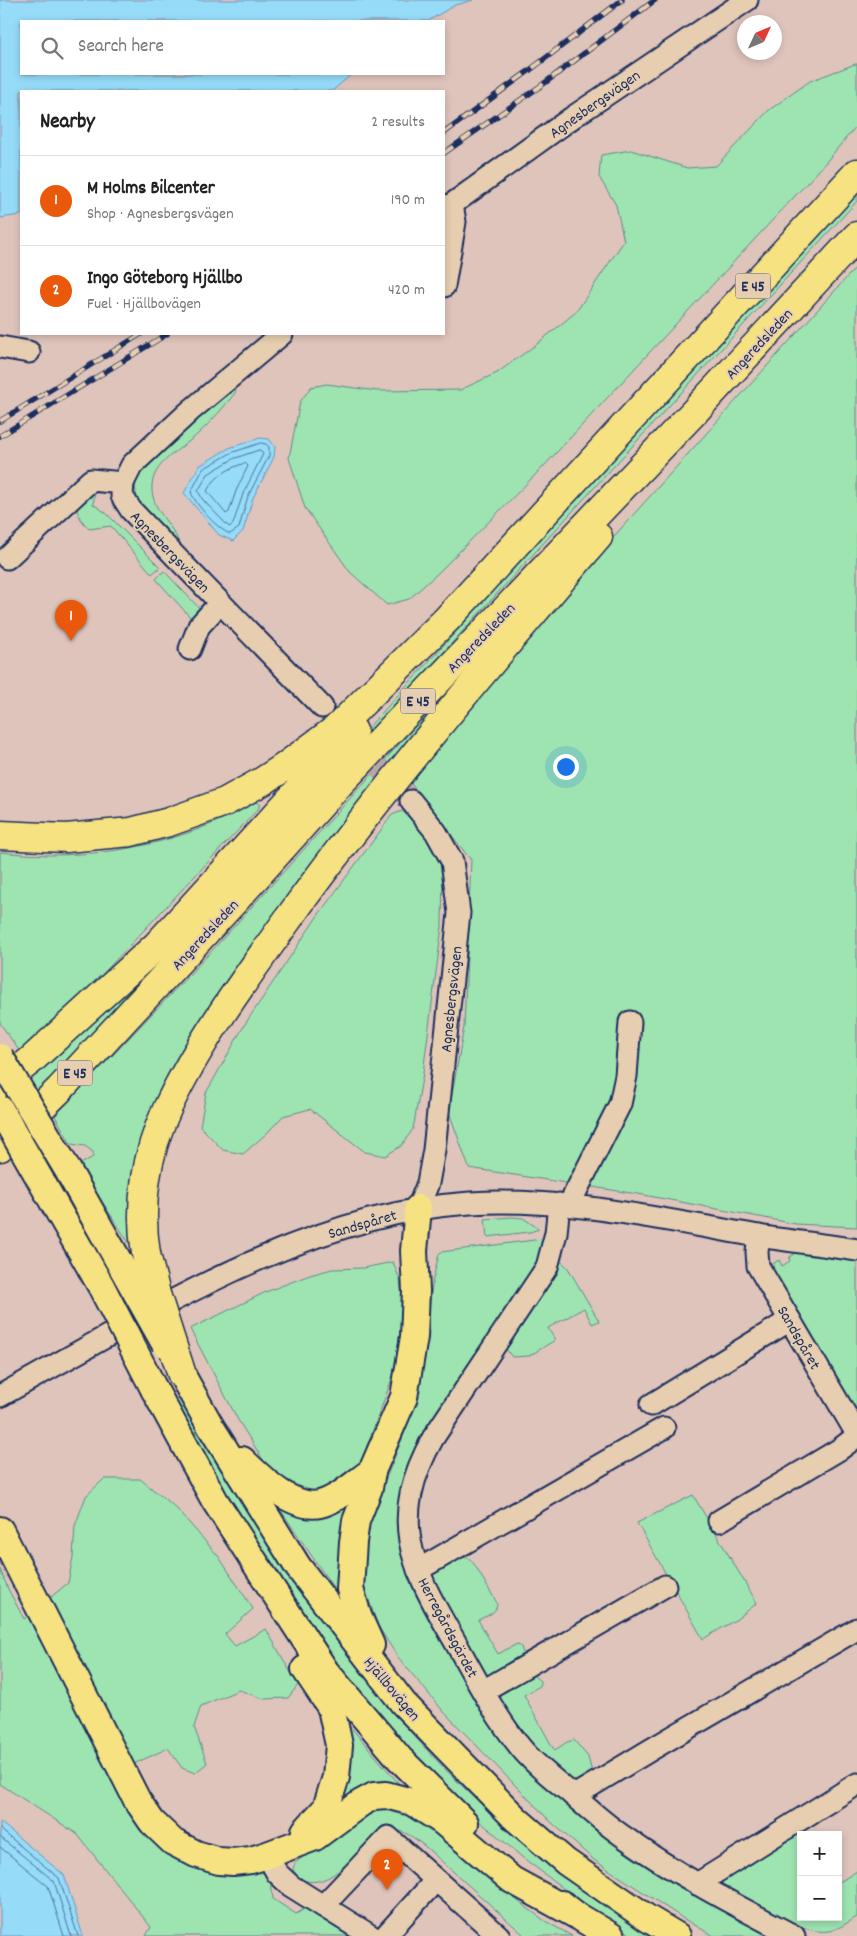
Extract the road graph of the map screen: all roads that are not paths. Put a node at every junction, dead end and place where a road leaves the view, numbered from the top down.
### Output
1 (747, 0) edge
2 (857, 173) edge
3 (448, 207) edge
4 (857, 236) edge
5 (445, 280) edge
6 (281, 335) edge
7 (0, 347) edge
8 (29, 352) dead end
9 (695, 411) junction
10 (123, 483) junction
11 (7, 558) dead end
12 (220, 603) junction
13 (447, 619) junction
14 (190, 648) dead end
15 (322, 707) dead end
16 (411, 801) tunnel mouth
17 (0, 835) edge
18 (630, 1022) dead end
19 (0, 1057) edge
20 (0, 1084) edge
21 (0, 1110) edge
22 (0, 1147) edge
23 (564, 1205) junction
24 (418, 1208) junction
25 (759, 1236) junction
26 (857, 1250) edge
27 (790, 1320) junction
28 (182, 1375) junction
29 (0, 1396) edge
30 (651, 1405) dead end
31 (211, 1427) junction
32 (664, 1428) dead end
33 (857, 1435) edge
34 (372, 1471) junction
35 (214, 1501) junction
36 (719, 1521) dead end
37 (0, 1530) edge
38 (418, 1570) junction
39 (665, 1586) dead end
40 (857, 1629) edge
41 (484, 1691) junction
42 (403, 1704) junction
43 (849, 1789) edge
44 (574, 1796) junction
45 (298, 1843) junction
46 (267, 1855) junction
47 (436, 1880) junction
48 (698, 1884) junction
49 (324, 1906) junction
50 (576, 1915) junction
51 (371, 1936) edge
52 (385, 1936) edge
53 (499, 1936) edge
54 (611, 1936) edge
55 (677, 1936) edge
56 (794, 1936) edge

1 - 3 street, Agnesbergsvägen
2 - 13 highway, E 45
3 - 5 street
4 - 9 highway, Angeredsleden / E 45
6 - 10 street
7 - 8 street
9 - 22 highway, Angeredsleden / E 45
9 - 28 highway, bridge
10 - 11 street
10 - 12 street, Agnesbergsvägen
12 - 14 street
12 - 15 street, Agnesbergsvägen
13 - 17 highway, E 45
13 - 20 highway
16 - 24 street, Agnesbergsvägen
18 - 23 street
19 - 28 main road, Hjällbovägen, bridge
21 - 35 main road, bridge
23 - 24 street, Sandspåret
23 - 25 street, Sandspåret
23 - 38 street, Herregårdsgärdet
24 - 29 street, Sandspåret
24 - 34 main road
25 - 26 street, Sandspåret
25 - 27 street, Sandspåret
27 - 30 street
27 - 33 street, Sandspåret
28 - 31 main road, Hjällbovägen
31 - 34 main road
31 - 42 main road, Hjällbovägen
32 - 38 street
33 - 36 street
34 - 42 main road
35 - 45 main road
35 - 50 main road
37 - 46 main road
38 - 41 street, Herregårdsgärdet
39 - 41 street
40 - 44 street
41 - 44 street, Herregårdsgärdet
42 - 55 main road, Hjällbovägen
43 - 48 street
44 - 48 street, Herregårdsgärdet
45 - 46 main road
45 - 50 main road
46 - 49 street
47 - 49 street
47 - 52 street
47 - 53 street
48 - 56 street, Herregårdsgärdet
49 - 51 street
50 - 54 main road

